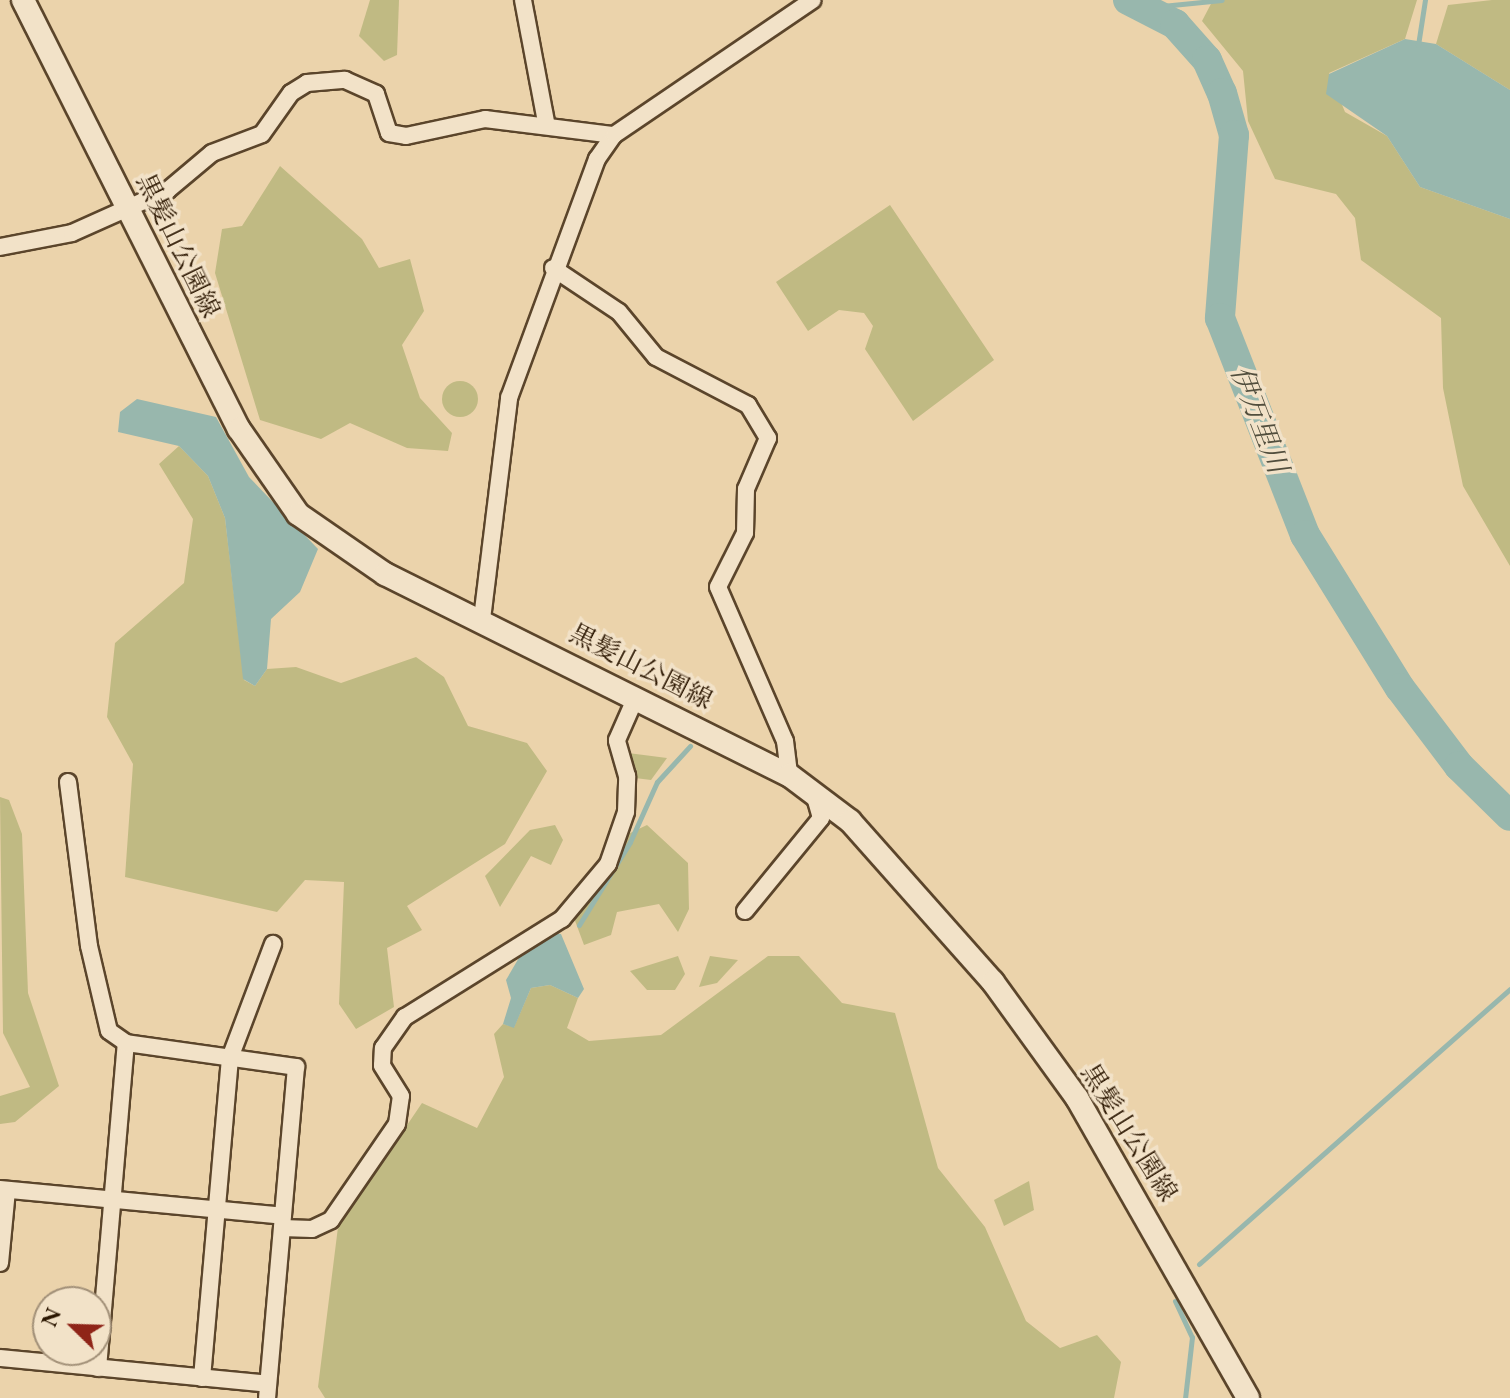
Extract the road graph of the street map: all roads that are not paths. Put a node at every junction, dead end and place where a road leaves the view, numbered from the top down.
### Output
1 (23, 0) edge
2 (523, 0) edge
3 (813, 0) edge
4 (546, 122) junction
5 (614, 135) junction
6 (129, 208) junction
7 (0, 247) edge
8 (553, 268) junction
9 (482, 619) junction
10 (636, 697) junction
11 (789, 775) junction
12 (68, 782) dead end
13 (814, 793) junction
14 (745, 911) dead end
15 (273, 944) dead end
16 (126, 1043) junction
17 (230, 1058) junction
18 (4, 1189) edge
19 (113, 1200) junction
20 (217, 1210) junction
21 (282, 1222) junction
22 (0, 1263) edge
23 (0, 1358) edge
24 (98, 1368) junction
25 (202, 1378) junction
26 (268, 1391) edge
27 (1248, 1398) edge

1 - 6 main road, 黒髪山公園線
2 - 4 street
3 - 5 street
4 - 5 street
4 - 6 street
5 - 8 street
6 - 7 street
6 - 9 main road, 黒髪山公園線
8 - 9 street
8 - 11 street
9 - 10 main road, 黒髪山公園線
10 - 11 main road, 黒髪山公園線
10 - 21 street
11 - 13 main road, 黒髪山公園線
12 - 16 street
13 - 14 street
13 - 27 main road, 黒髪山公園線
15 - 17 street
16 - 17 street
16 - 19 street
17 - 20 street
17 - 21 street
18 - 19 street
18 - 22 street
19 - 20 street
19 - 24 street
20 - 21 street
20 - 25 street
21 - 26 street
23 - 24 street
24 - 25 street
25 - 26 street

